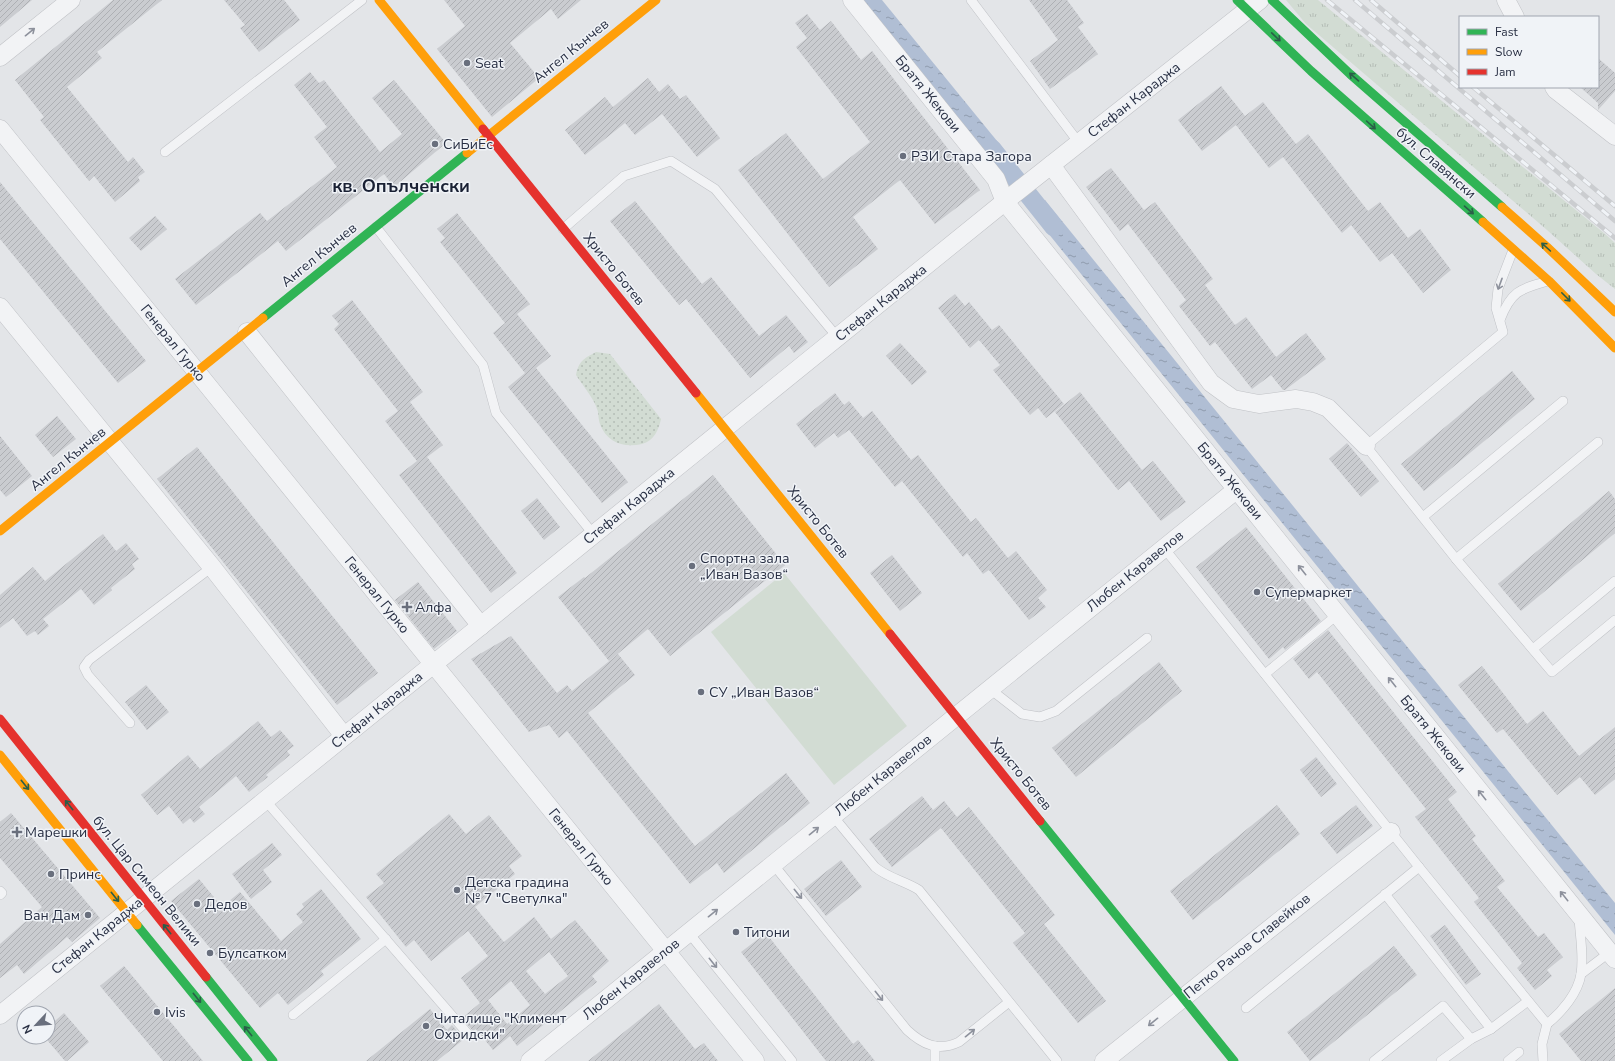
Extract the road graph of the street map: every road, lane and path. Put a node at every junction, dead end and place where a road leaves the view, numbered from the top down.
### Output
1 (71, 0) edge
2 (362, 0) edge
3 (379, 0) edge
4 (637, 0) edge
5 (656, 0) edge
6 (852, 0) edge
7 (970, 0) edge
8 (1272, 0) edge
9 (1506, 0) edge
10 (1248, 3) edge
11 (644, 10) junction
12 (1514, 16) edge
13 (0, 57) edge
14 (1555, 88) edge
15 (0, 129) edge
16 (488, 135) junction
17 (1615, 136) edge
18 (1079, 143) junction
19 (165, 152) dead end
20 (1051, 165) junction
21 (1009, 198) junction
22 (376, 227) junction
23 (563, 229) junction
24 (1514, 249) junction
25 (1549, 281) junction
26 (0, 307) edge
27 (1615, 312) edge
28 (1500, 320) junction
29 (247, 332) junction
30 (838, 338) junction
31 (1615, 348) edge
32 (197, 372) junction
33 (1563, 401) dead end
34 (725, 429) junction
35 (110, 442) junction
36 (1598, 442) dead end
37 (1366, 446) junction
38 (1236, 490) junction
39 (1424, 516) junction
40 (0, 532) edge
41 (594, 535) junction
42 (1164, 548) junction
43 (1456, 558) junction
44 (212, 567) junction
45 (1615, 581) edge
46 (1337, 615) junction
47 (1615, 620) edge
48 (482, 626) junction
49 (1147, 638) dead end
50 (1533, 649) junction
51 (433, 664) junction
52 (1265, 674) junction
53 (990, 689) junction
54 (956, 716) junction
55 (0, 719) edge
56 (130, 723) dead end
57 (344, 736) junction
58 (0, 755) edge
59 (266, 800) junction
60 (833, 816) junction
61 (1391, 832) junction
62 (773, 864) junction
63 (1419, 866) junction
64 (0, 891) edge
65 (1385, 894) junction
66 (0, 895) edge
67 (144, 899) junction
68 (127, 912) junction
69 (1578, 913) junction
70 (688, 933) junction
71 (386, 939) junction
72 (666, 951) junction
73 (1612, 955) edge
74 (1581, 974) junction
75 (1183, 998) junction
76 (1528, 1001) junction
77 (1009, 1002) junction
78 (1246, 1008) dead end
79 (0, 1015) edge
80 (293, 1015) dead end
81 (1548, 1024) junction
82 (1491, 1029) junction
83 (468, 1034) dead end
84 (1471, 1039) junction
85 (935, 1046) junction
86 (1520, 1052) dead end
87 (248, 1061) edge
88 (273, 1061) edge
89 (530, 1061) edge
90 (755, 1061) edge
91 (792, 1061) edge
92 (935, 1061) edge
93 (1057, 1061) edge
94 (1104, 1061) edge
95 (1234, 1061) edge
96 (1374, 1061) edge
97 (1441, 1061) edge
98 (1508, 1061) edge
99 (1543, 1061) edge

13 -> 1 street
2 - 19 lane
3 - 16 street, Христо Ботев
4 - 11 lane
5 - 11 street, Ангел Кънчев
6 - 21 street, Братя Жекови
7 - 18 lane
27 -> 8 street, бул. Славянски
9 - 12 street
10 - 18 street, Стефан Караджа
10 -> 24 street, бул. Славянски
11 - 16 street, Ангел Кънчев
14 - 17 street
15 - 32 street, Генерал Гурко
16 - 22 street, Ангел Кънчев
16 - 23 street, Христо Ботев
18 - 20 street, Стефан Караджа
20 - 21 street, Стефан Караджа
20 - 37 street
21 - 30 street, Стефан Караджа
21 - 38 street, Братя Жекови
22 - 29 street, Ангел Кънчев
22 - 41 lane
23 - 30 lane
23 - 34 street, Христо Ботев
24 - 25 street, бул. Славянски
24 -> 28 lane
25 - 28 lane
25 -> 31 street, бул. Славянски
26 - 35 street
28 - 37 lane
29 - 32 street, Ангел Кънчев
29 - 48 street
30 - 34 street, Стефан Караджа
32 - 35 street, Ангел Кънчев
32 - 51 street, Генерал Гурко
33 - 39 lane
34 - 41 street, Стефан Караджа
34 - 54 street, Христо Ботев
35 - 40 street, Ангел Кънчев
35 - 44 street
36 - 43 lane
37 - 39 lane
38 - 42 street, Любен Каравелов
46 -> 38 street, Братя Жекови
39 - 43 lane
41 - 48 street, Стефан Караджа
42 - 52 lane
42 - 53 street, Любен Каравелов
43 - 50 lane
44 - 56 lane
44 - 57 street
45 - 50 lane
46 - 52 lane
69 -> 46 street, Братя Жекови
47 - 50 lane
48 - 51 street, Стефан Караджа
49 - 53 lane
51 - 57 street, Стефан Караджа
51 - 72 street, Генерал Гурко
52 - 61 lane
53 - 54 street, Любен Каравелов
54 - 60 street, Любен Каравелов
54 - 75 street, Христо Ботев
67 -> 55 street, бул. Цар Симеон Велики
57 - 59 street, Стефан Караджа
58 -> 68 street
59 - 67 street, Стефан Караджа
59 - 71 lane
62 -> 60 street, Любен Каравелов
60 - 77 lane
61 - 63 lane
61 - 75 street, Петко Рачов Славейков
70 -> 62 street, Любен Каравелов
62 -> 85 lane
63 - 65 lane
63 - 76 lane
64 - 66 lane
65 - 78 lane
65 - 82 lane
67 - 68 street, Стефан Караджа
88 -> 67 street, бул. Цар Симеон Велики
68 - 79 street, Стефан Караджа
68 -> 87 street
69 - 73 street, Братя Жекови
69 - 74 lane
70 - 72 street, Любен Каравелов
70 -> 91 lane
71 - 80 lane
71 - 83 lane
72 - 89 street, Любен Каравелов
72 - 90 street, Генерал Гурко
73 - 74 lane
74 - 81 lane
75 -> 94 street, Петко Рачов Славейков
75 - 95 street, Христо Ботев
76 - 81 lane
76 - 82 lane
85 -> 77 lane
77 - 93 lane
81 - 99 lane
82 - 84 lane
84 - 96 lane
84 - 97 lane
85 - 92 lane
86 - 98 lane

